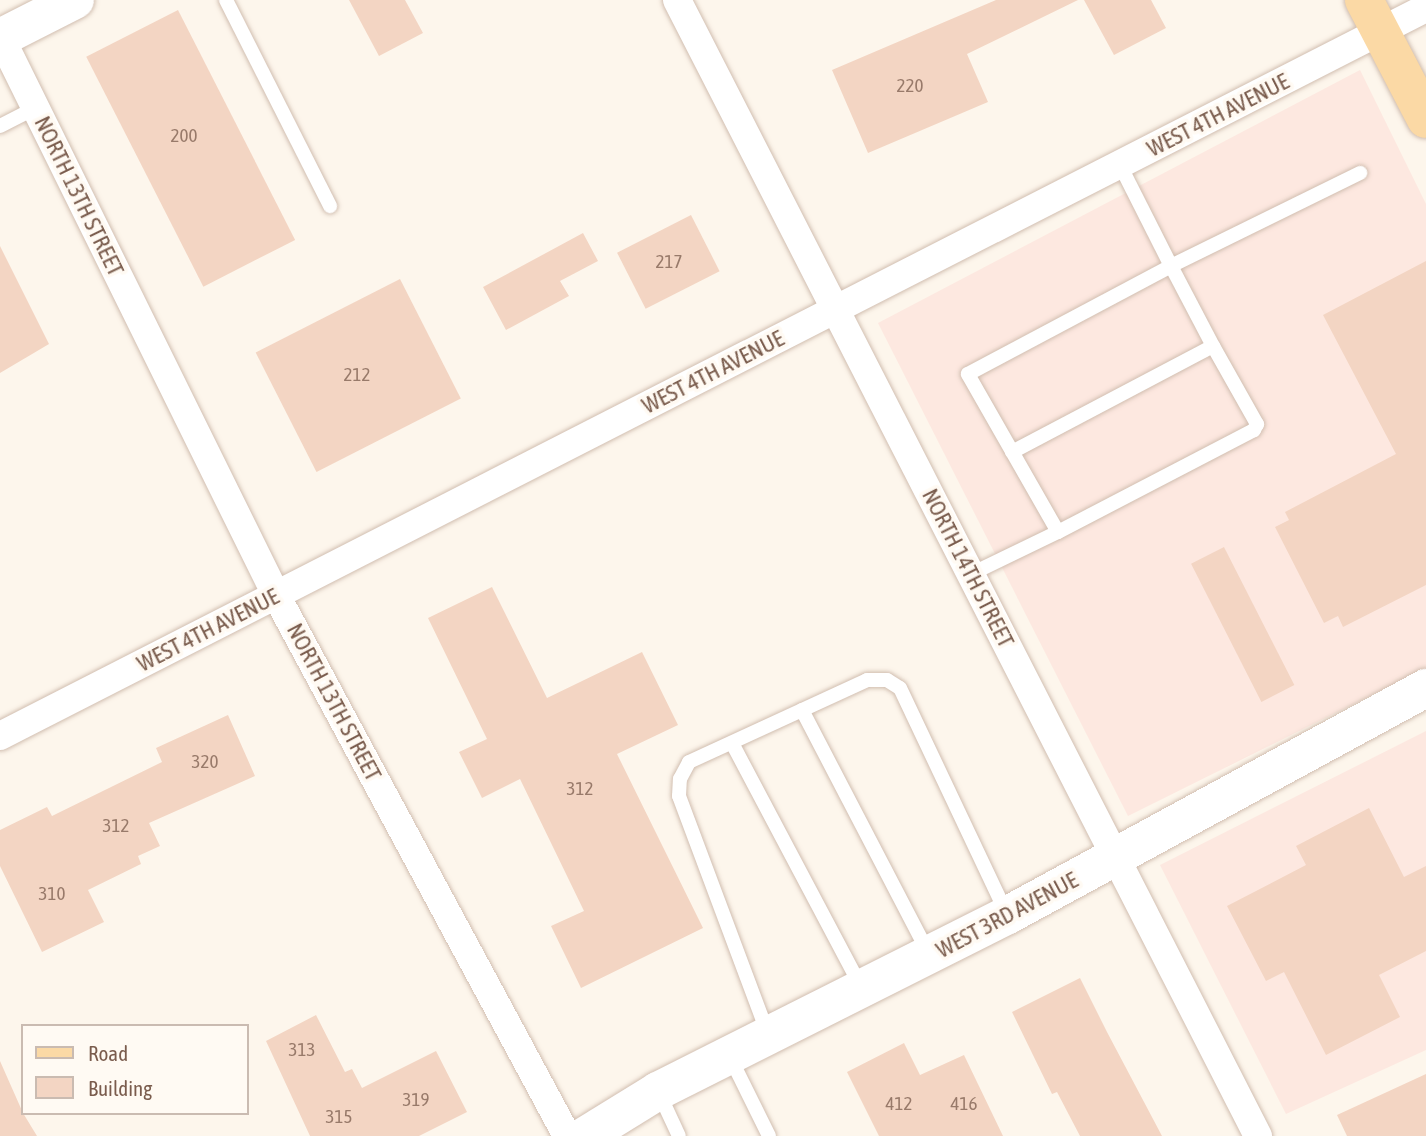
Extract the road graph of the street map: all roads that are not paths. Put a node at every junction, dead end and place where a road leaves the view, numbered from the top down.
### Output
1 (75, 0) edge
2 (226, 0) edge
3 (677, 0) edge
4 (1426, 8) edge
5 (1373, 16) edge
6 (0, 37) edge
7 (36, 108) junction
8 (1426, 119) edge
9 (0, 126) edge
10 (1119, 165) junction
11 (1360, 173) dead end
12 (330, 206) dead end
13 (1171, 266) junction
14 (835, 310) junction
15 (1213, 346) junction
16 (1013, 452) junction
17 (1058, 532) junction
18 (971, 575) junction
19 (276, 595) junction
20 (1426, 688) edge
21 (802, 710) junction
22 (0, 736) edge
23 (732, 743) junction
24 (1116, 856) junction
25 (1008, 915) junction
26 (929, 956) junction
27 (862, 989) junction
28 (768, 1036) junction
29 (730, 1056) junction
30 (658, 1091) junction
31 (568, 1136) edge
32 (585, 1136) edge
33 (679, 1136) edge
34 (769, 1136) edge
35 (1258, 1136) edge

1 - 6 main road
2 - 12 lane
3 - 14 street, NORTH 14TH STREET
4 - 5 street, WEST 4TH AVENUE
5 - 8 main road
5 - 10 street, WEST 4TH AVENUE
6 - 7 street, NORTH 13TH STREET
7 - 9 lane
7 - 19 street, NORTH 13TH STREET
10 - 13 lane
10 - 14 street, WEST 4TH AVENUE
11 - 13 lane
13 - 15 lane
13 - 16 lane
14 - 18 street, NORTH 14TH STREET
14 - 19 street, WEST 4TH AVENUE
15 - 16 lane
15 - 17 lane
16 - 17 lane
17 - 18 lane
18 - 24 street, NORTH 14TH STREET
19 - 22 street, WEST 4TH AVENUE
19 - 31 street, NORTH 13TH STREET
20 - 24 main road, WEST 3RD AVENUE
21 - 23 lane
21 - 25 lane
21 - 26 lane
23 - 27 lane
23 - 28 lane
24 - 25 main road, WEST 3RD AVENUE
24 - 35 street, NORTH 14TH STREET
25 - 26 main road, WEST 3RD AVENUE
26 - 27 main road, WEST 3RD AVENUE
27 - 28 main road, WEST 3RD AVENUE
28 - 29 main road, WEST 3RD AVENUE
29 - 30 main road, WEST 3RD AVENUE
29 - 34 lane
30 - 32 main road, WEST 3RD AVENUE
30 - 33 lane

